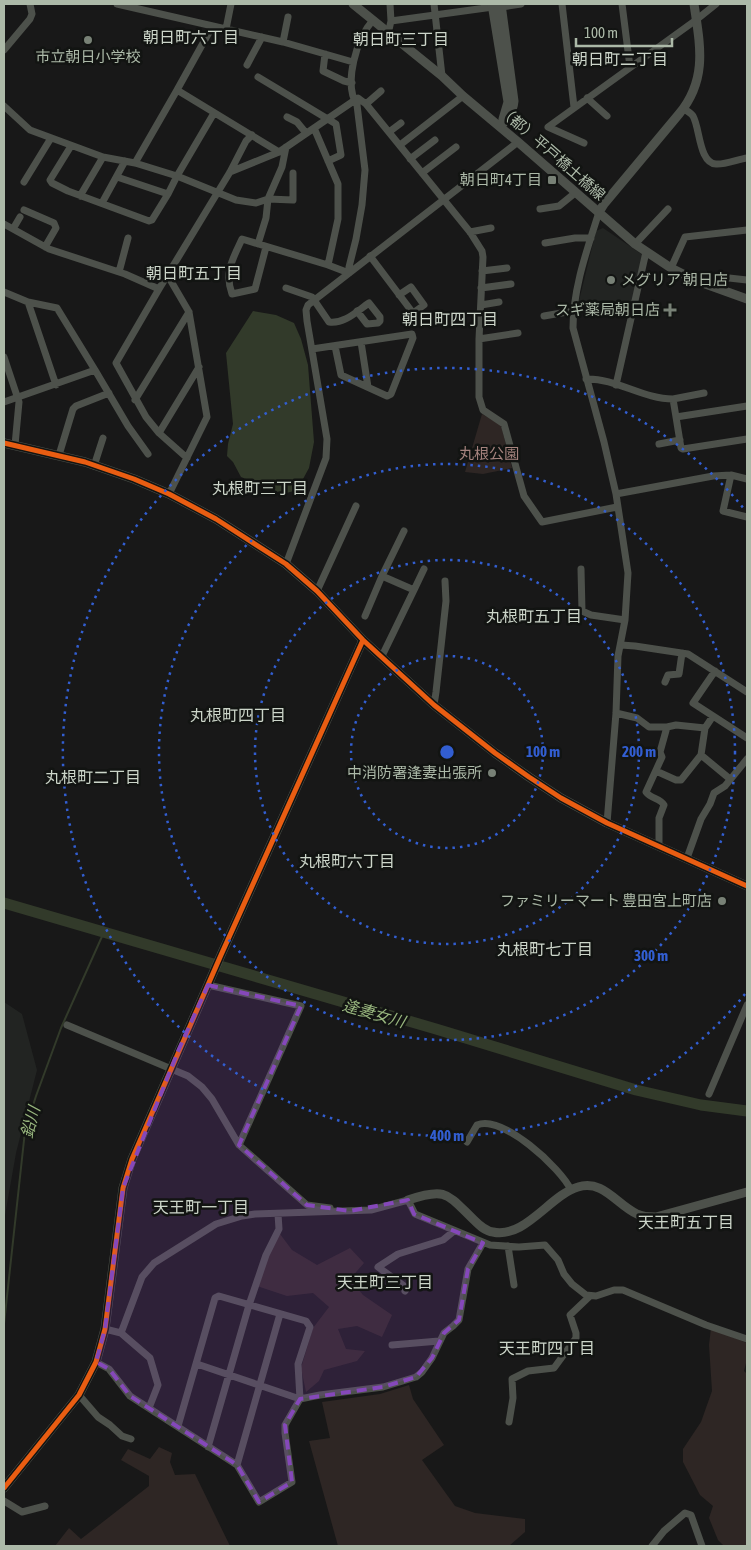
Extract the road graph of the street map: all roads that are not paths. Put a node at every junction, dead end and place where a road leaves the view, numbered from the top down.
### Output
1 (30, 4) edge
2 (117, 4) edge
3 (231, 4) edge
4 (353, 4) edge
5 (390, 4) edge
6 (434, 4) edge
7 (521, 4) edge
8 (562, 4) edge
9 (622, 4) edge
10 (694, 4) edge
11 (716, 4) edge
12 (497, 5) edge
13 (436, 14) junction
14 (288, 17) dead end
15 (373, 20) junction
16 (696, 20) junction
17 (391, 21) junction
18 (212, 27) junction
19 (226, 29) junction
20 (388, 34) junction
21 (262, 37) junction
22 (283, 42) junction
23 (4, 50) edge
24 (325, 54) junction
25 (353, 62) junction
26 (247, 65) dead end
27 (630, 67) junction
28 (442, 76) junction
29 (258, 77) dead end
30 (352, 83) junction
31 (176, 90) junction
32 (381, 91) dead end
33 (463, 96) junction
34 (587, 98) junction
35 (354, 102) junction
36 (366, 104) junction
37 (4, 107) edge
38 (574, 107) junction
39 (684, 109) junction
40 (214, 113) junction
41 (607, 116) dead end
42 (287, 117) dead end
43 (329, 118) junction
44 (401, 123) dead end
45 (500, 127) junction
46 (314, 128) junction
47 (389, 132) junction
48 (306, 133) junction
49 (252, 135) junction
50 (50, 138) junction
51 (435, 140) dead end
52 (518, 142) junction
53 (584, 143) dead end
54 (400, 145) junction
55 (71, 146) junction
56 (286, 147) junction
57 (456, 147) dead end
58 (279, 152) junction
59 (103, 157) junction
60 (747, 158) edge
61 (410, 159) junction
62 (125, 161) junction
63 (328, 161) junction
64 (135, 163) junction
65 (230, 172) junction
66 (293, 173) dead end
67 (422, 173) junction
68 (177, 176) junction
69 (117, 177) junction
70 (24, 182) dead end
71 (217, 193) junction
72 (575, 193) junction
73 (168, 194) junction
74 (80, 196) junction
75 (268, 200) junction
76 (443, 200) junction
77 (102, 204) junction
78 (540, 209) dead end
79 (668, 209) dead end
80 (24, 210) dead end
81 (599, 212) junction
82 (20, 217) dead end
83 (4, 224) edge
84 (491, 228) dead end
85 (12, 229) junction
86 (747, 230) edge
87 (470, 232) junction
88 (128, 238) dead end
89 (591, 238) junction
90 (545, 243) dead end
91 (635, 244) junction
92 (262, 245) junction
93 (45, 247) junction
94 (646, 252) junction
95 (370, 256) junction
96 (328, 265) junction
97 (507, 268) dead end
98 (672, 268) junction
99 (482, 271) junction
100 (118, 272) junction
101 (349, 273) junction
102 (168, 276) junction
103 (747, 280) edge
104 (511, 284) dead end
105 (706, 284) junction
106 (286, 288) dead end
107 (481, 288) junction
108 (159, 289) junction
109 (4, 292) edge
110 (399, 295) dead end
111 (747, 299) edge
112 (314, 301) junction
113 (28, 302) junction
114 (499, 302) dead end
115 (481, 305) junction
116 (573, 311) junction
117 (189, 312) junction
118 (356, 312) dead end
119 (544, 316) dead end
120 (518, 333) dead end
121 (479, 339) junction
122 (361, 342) junction
123 (335, 346) junction
124 (312, 349) junction
125 (4, 357) edge
126 (199, 366) junction
127 (95, 370) junction
128 (586, 379) junction
129 (56, 385) junction
130 (616, 385) junction
131 (368, 387) junction
132 (109, 393) junction
133 (704, 393) dead end
134 (18, 398) junction
135 (673, 399) junction
136 (136, 400) junction
137 (4, 402) edge
138 (747, 406) edge
139 (676, 417) junction
140 (158, 434) junction
141 (103, 438) dead end
142 (747, 439) edge
143 (680, 440) junction
144 (4, 442) edge
145 (659, 444) dead end
146 (15, 445) junction
147 (148, 454) dead end
148 (58, 455) junction
149 (186, 458) junction
150 (94, 466) junction
151 (731, 475) junction
152 (747, 479) edge
153 (169, 494) junction
154 (616, 494) junction
155 (356, 506) dead end
156 (616, 506) junction
157 (747, 517) edge
158 (404, 531) dead end
159 (286, 564) junction
160 (424, 569) dead end
161 (581, 569) dead end
162 (382, 576) junction
163 (445, 581) dead end
164 (414, 590) junction
165 (317, 591) junction
166 (365, 616) dead end
167 (624, 620) junction
168 (363, 640) junction
169 (621, 645) junction
170 (682, 653) junction
171 (382, 656) junction
172 (715, 670) junction
173 (664, 682) dead end
174 (747, 692) edge
175 (434, 705) junction
176 (616, 713) junction
177 (714, 716) junction
178 (667, 727) junction
179 (704, 728) junction
180 (747, 738) edge
181 (701, 755) junction
182 (747, 759) edge
183 (656, 771) junction
184 (730, 779) junction
185 (607, 823) junction
186 (659, 846) junction
187 (687, 858) junction
188 (747, 886) edge
189 (210, 982) junction
190 (747, 1005) edge
191 (67, 1024) dead end
192 (172, 1068) junction
193 (708, 1094) dead end
194 (467, 1142) dead end
195 (239, 1144) junction
196 (571, 1190) junction
197 (747, 1192) edge
198 (408, 1200) junction
199 (338, 1210) junction
200 (278, 1214) junction
201 (454, 1231) junction
202 (483, 1243) junction
203 (508, 1246) junction
204 (514, 1285) dead end
205 (405, 1291) dead end
206 (590, 1296) junction
207 (249, 1305) junction
208 (280, 1314) junction
209 (106, 1329) junction
210 (121, 1333) junction
211 (439, 1340) junction
212 (747, 1340) edge
213 (392, 1345) dead end
214 (96, 1362) junction
215 (197, 1364) junction
216 (228, 1375) junction
217 (260, 1385) junction
218 (79, 1395) junction
219 (300, 1399) junction
220 (149, 1408) junction
221 (509, 1422) dead end
222 (178, 1426) junction
223 (130, 1439) dead end
224 (208, 1447) junction
225 (237, 1465) junction
226 (4, 1488) edge
227 (4, 1502) edge
228 (45, 1506) dead end
229 (699, 1545) edge
230 (652, 1546) edge

1 - 23 street
2 - 18 street
3 - 19 street
4 - 15 street, （都）平戸橋土橋線
5 - 17 street
6 - 13 street
7 - 12 street
8 - 38 street
9 - 27 street
10 - 16 street
11 - 16 street
12 - 13 street
12 - 45 street
13 - 17 street
13 - 28 street
14 - 22 street
15 - 20 street, （都）平戸橋土橋線
15 - 25 street
16 - 27 street
16 - 39 street
17 - 20 street
18 - 19 street
18 - 31 street
19 - 21 street
20 - 28 street, （都）平戸橋土橋線
21 - 22 street
21 - 26 street
22 - 24 street
24 - 25 street
24 - 30 street
25 - 30 street
27 - 34 street
28 - 33 street, （都）平戸橋土橋線
29 - 43 street
30 - 35 street
31 - 40 street
31 - 64 street
32 - 36 street
33 - 45 street, （都）平戸橋土橋線
33 - 54 street
34 - 38 street
34 - 41 street
35 - 36 street
35 - 43 street
35 - 101 street
36 - 47 street
37 - 50 street
38 - 53 street
39 - 60 street
39 - 81 street
40 - 49 street
40 - 68 street
42 - 48 street
43 - 46 street
43 - 63 street
44 - 47 street
45 - 52 street, （都）平戸橋土橋線
46 - 48 street
46 - 63 street
47 - 54 street
48 - 56 street
49 - 58 street
49 - 65 street
50 - 55 street
50 - 70 street
51 - 61 street
52 - 72 street, （都）平戸橋土橋線
52 - 76 street
54 - 61 street
55 - 59 street
55 - 74 street
56 - 58 street
56 - 75 street
57 - 67 street
58 - 65 street
59 - 62 street
59 - 74 street
61 - 67 street
62 - 64 street
62 - 69 street
63 - 96 street
64 - 68 street
65 - 71 street
66 - 75 street
67 - 76 street
68 - 71 street
68 - 73 street
69 - 73 street
69 - 77 street
71 - 75 street
71 - 102 street
72 - 78 street
72 - 81 street, （都）平戸橋土橋線
73 - 77 street
74 - 77 street
75 - 92 street
76 - 87 street
76 - 95 street
79 - 91 street
80 - 93 street
81 - 89 street
81 - 91 street, （都）平戸橋土橋線
82 - 85 street
83 - 85 street
84 - 87 street
85 - 93 street
86 - 98 street
87 - 99 street
88 - 100 street
89 - 90 street
89 - 116 street
91 - 94 street, （都）平戸橋土橋線
92 - 92 street
92 - 96 street
93 - 100 street
94 - 98 street, （都）平戸橋土橋線
94 - 130 street
95 - 101 street
95 - 110 street
96 - 101 street
97 - 99 street
98 - 105 street, （都）平戸橋土橋線
99 - 107 street
100 - 108 street
101 - 112 street
102 - 108 street
102 - 117 street
103 - 105 street
104 - 107 street
105 - 111 street, （都）平戸橋土橋線
106 - 112 street
107 - 115 street
108 - 136 street
109 - 113 street
112 - 118 street
112 - 124 street
113 - 127 street
113 - 129 street
114 - 115 street
115 - 121 street
116 - 119 street
116 - 128 street
117 - 126 street
117 - 136 street
120 - 121 street
121 - 156 street
122 - 123 street
122 - 131 street
122 - 131 street
123 - 124 street
123 - 131 street
124 - 159 street
125 - 134 street
126 - 140 street
126 - 149 street
127 - 129 street
127 - 132 street
128 - 130 street
128 - 154 street
129 - 134 street
130 - 135 street
132 - 147 street
132 - 148 street
133 - 135 street
134 - 137 street
134 - 146 street
135 - 139 street
136 - 140 street
138 - 139 street
139 - 143 street
140 - 149 street
141 - 150 street
142 - 143 street
143 - 145 street
144 - 146 street
146 - 148 street
148 - 150 street
149 - 153 street
150 - 153 street
151 - 152 street
151 - 154 street
151 - 157 street
153 - 159 street
154 - 156 street
155 - 165 street
156 - 167 street
158 - 162 street
159 - 165 street
160 - 164 street
161 - 167 street
162 - 164 street
162 - 166 street
163 - 175 street
164 - 171 street
165 - 168 street
167 - 169 street
168 - 171 street
168 - 189 street
169 - 170 street
169 - 176 street
170 - 172 street
170 - 173 street
171 - 175 street
172 - 174 street
172 - 177 street
175 - 185 street
176 - 178 street
176 - 185 street
177 - 179 street
177 - 180 street
178 - 179 street
178 - 183 street
179 - 181 street
181 - 183 street
181 - 184 street
182 - 184 street
183 - 186 street
184 - 187 street
185 - 186 street
186 - 187 street
187 - 188 street
189 - 192 street
189 - 195 street
190 - 193 street
191 - 192 street
192 - 195 street
192 - 209 street
194 - 196 street
195 - 199 street
196 - 197 street
196 - 198 street
198 - 199 street
198 - 201 street
199 - 200 street
200 - 207 street
200 - 210 street
201 - 202 street
201 - 205 street
202 - 203 street
202 - 211 street
203 - 204 street
203 - 206 street
206 - 212 street
206 - 221 street
207 - 208 street
207 - 215 street
207 - 216 street
208 - 217 street
208 - 219 street
209 - 210 street
209 - 214 street
210 - 220 street
211 - 213 street
211 - 219 street
214 - 218 street
214 - 220 street
215 - 216 street
215 - 222 street
216 - 217 street
216 - 224 street
217 - 219 street
217 - 225 street
218 - 223 street
218 - 226 street
219 - 225 street
220 - 222 street
222 - 224 street
224 - 225 street
227 - 228 street
229 - 230 street

